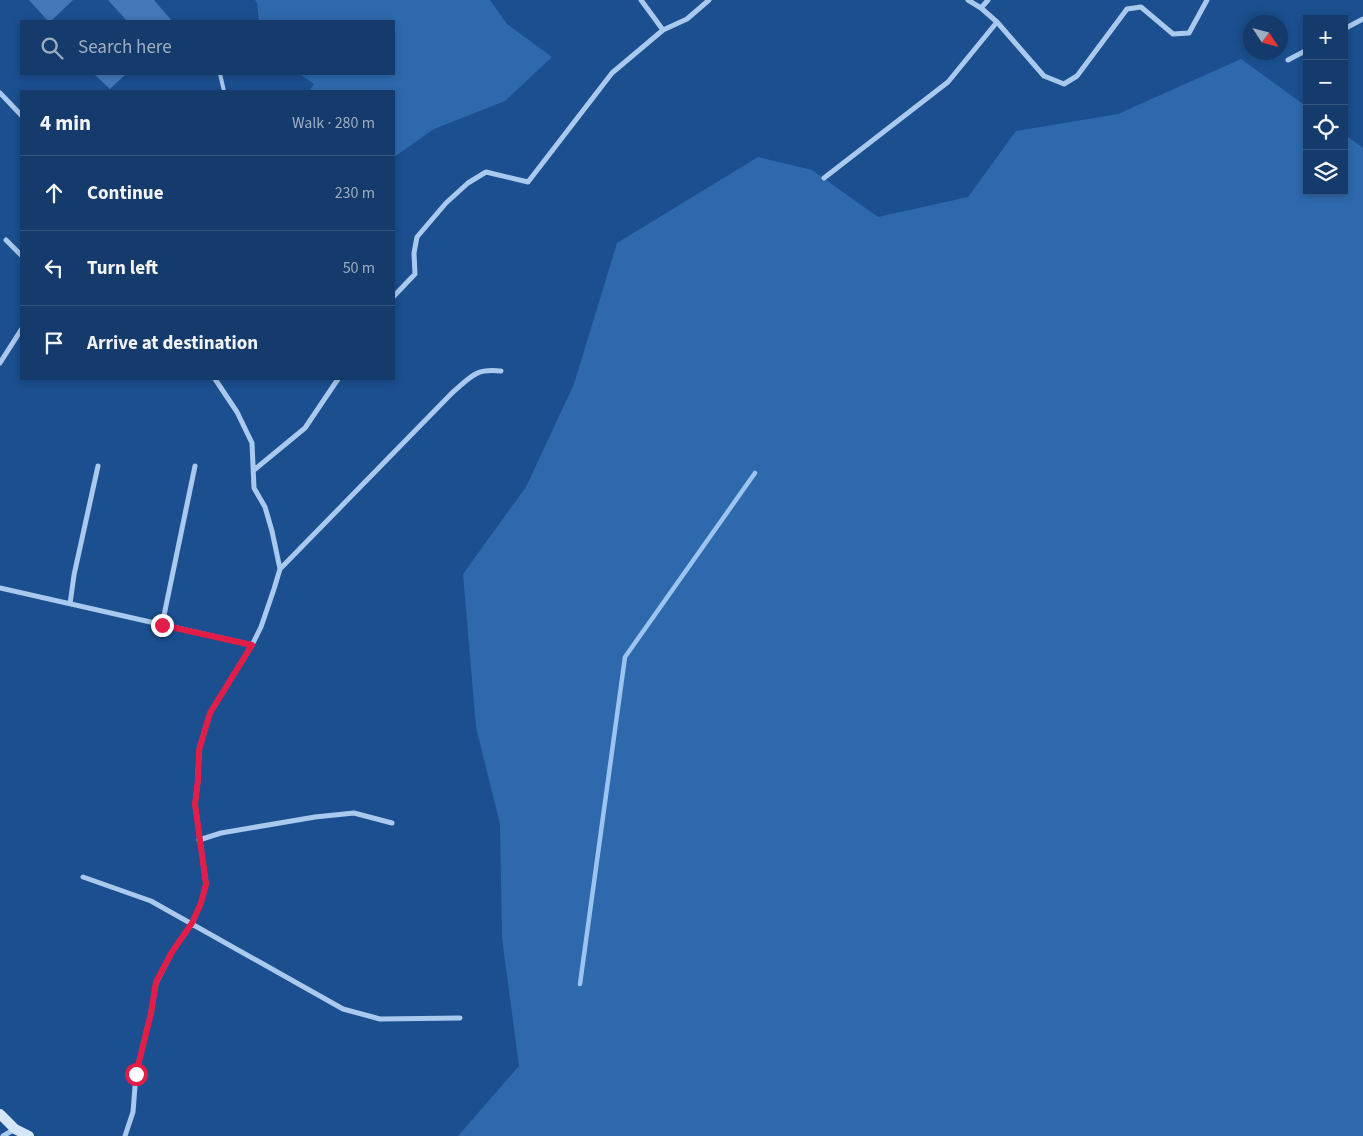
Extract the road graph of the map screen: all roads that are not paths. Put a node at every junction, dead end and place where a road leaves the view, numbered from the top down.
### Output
1 (641, 0) edge
2 (709, 0) edge
3 (968, 0) edge
4 (988, 0) edge
5 (1207, 0) edge
6 (981, 8) junction
7 (1363, 19) edge
8 (997, 22) junction
9 (1348, 27) edge
10 (663, 30) junction
11 (1303, 52) edge
12 (1288, 60) dead end
13 (220, 75) edge
14 (224, 90) edge
15 (0, 93) edge
16 (20, 114) edge
17 (824, 178) dead end
18 (6, 240) dead end
19 (20, 254) edge
20 (395, 295) edge
21 (20, 332) edge
22 (0, 363) edge
23 (502, 371) dead end
24 (216, 380) edge
25 (337, 380) edge
26 (98, 466) dead end
27 (195, 466) dead end
28 (254, 470) junction
29 (280, 569) junction
30 (0, 588) edge
31 (70, 604) junction
32 (162, 625) junction
33 (252, 645) junction
34 (392, 822) dead end
35 (199, 840) junction
36 (83, 876) dead end
37 (192, 923) junction
38 (460, 1018) dead end
39 (0, 1114) edge
40 (15, 1129) junction
41 (3, 1136) edge
42 (29, 1136) edge
43 (125, 1136) edge

1 - 10 street
2 - 10 street
3 - 6 street
4 - 6 street
5 - 8 street
6 - 8 street
7 - 9 street
8 - 17 street
10 - 20 street
11 - 12 street
13 - 14 lane
15 - 16 street
18 - 19 street
21 - 22 street
23 - 29 street
24 - 28 street
25 - 28 street
26 - 31 street
27 - 32 street
28 - 29 street
29 - 33 street
30 - 31 street
31 - 32 street
32 - 33 street
33 - 35 street
34 - 35 street
35 - 37 street
36 - 37 street
37 - 38 street
37 - 43 street
39 - 40 street
40 - 41 street
40 - 42 street

